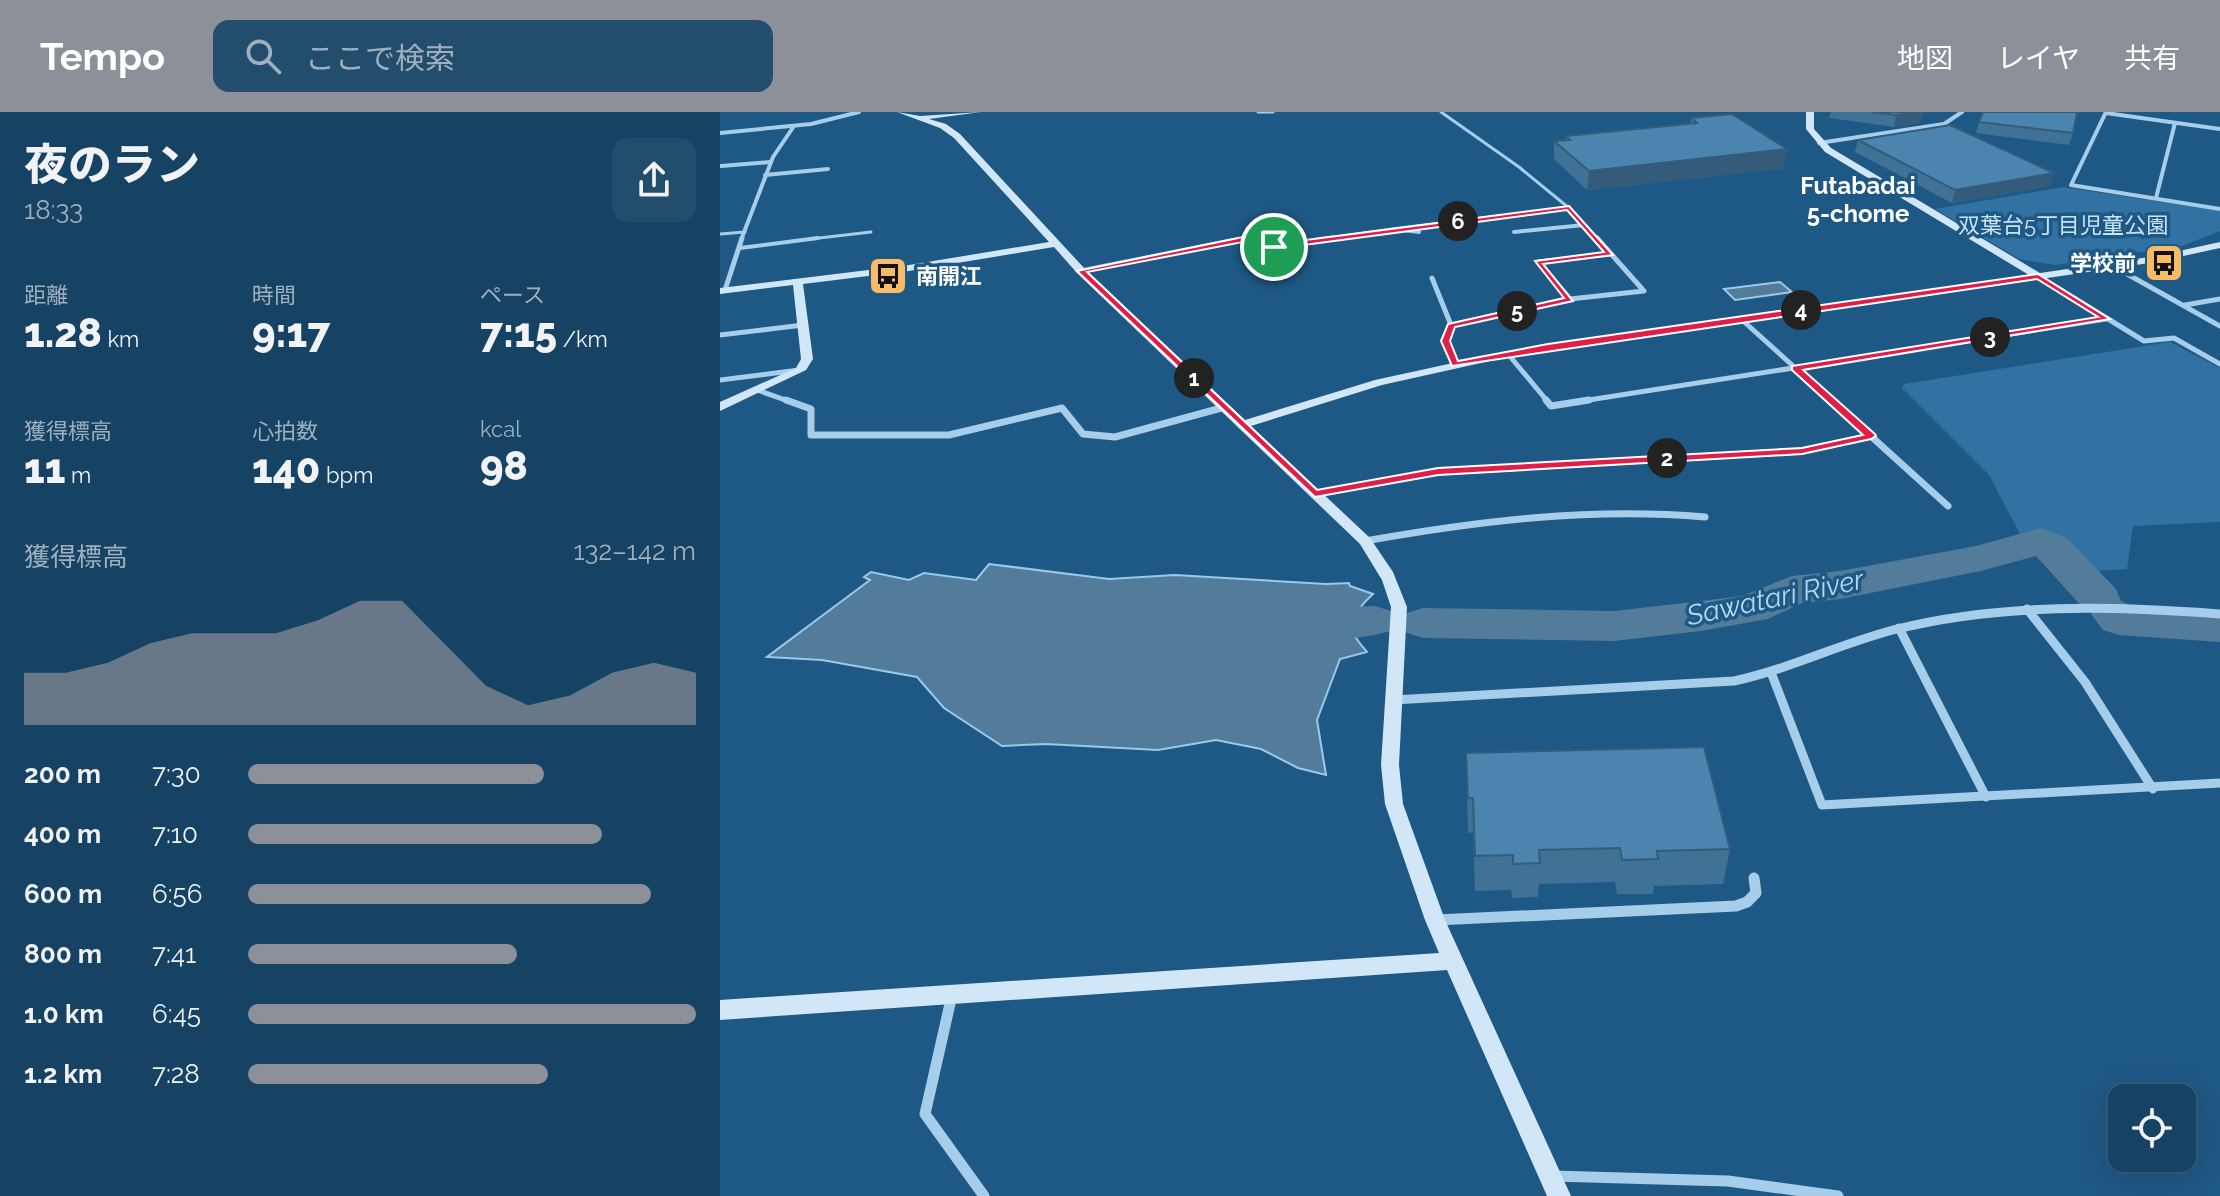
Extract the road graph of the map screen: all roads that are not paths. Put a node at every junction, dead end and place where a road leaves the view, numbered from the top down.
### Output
1 (859, 112) edge
2 (901, 112) edge
3 (977, 112) edge
4 (1258, 112) edge
5 (1273, 112) edge
6 (1441, 112) edge
7 (1810, 112) edge
8 (1962, 112) edge
9 (2106, 112) edge
10 (917, 118) junction
11 (2175, 123) junction
12 (794, 126) junction
13 (2220, 129) edge
14 (720, 133) edge
15 (1819, 143) junction
16 (771, 162) junction
17 (721, 166) edge
18 (828, 169) dead end
19 (765, 175) junction
20 (2156, 198) junction
21 (1569, 208) junction
22 (2220, 209) edge
23 (1584, 225) junction
24 (1396, 229) junction
25 (745, 232) junction
26 (871, 232) dead end
27 (1419, 232) dead end
28 (1514, 232) dead end
29 (720, 234) edge
30 (1056, 244) junction
31 (2220, 245) edge
32 (740, 248) junction
33 (1610, 254) junction
34 (2111, 265) junction
35 (1081, 271) junction
36 (2038, 276) junction
37 (1432, 278) dead end
38 (798, 282) junction
39 (722, 291) edge
40 (1570, 299) junction
41 (2220, 299) edge
42 (2184, 305) junction
43 (1741, 319) junction
44 (2106, 319) junction
45 (803, 325) junction
46 (1451, 325) junction
47 (2220, 326) edge
48 (720, 335) edge
49 (1508, 354) junction
50 (1455, 364) junction
51 (2220, 364) edge
52 (1796, 368) junction
53 (800, 370) junction
54 (720, 380) edge
55 (757, 390) junction
56 (720, 407) edge
57 (1225, 407) junction
58 (1244, 424) junction
59 (1871, 436) junction
60 (1315, 494) junction
61 (1948, 506) dead end
62 (1705, 517) dead end
63 (1365, 541) junction
64 (2027, 609) junction
65 (2220, 614) edge
66 (1899, 628) junction
67 (1772, 675) junction
68 (1392, 700) junction
69 (2220, 783) edge
70 (2153, 789) junction
71 (1986, 797) junction
72 (1754, 878) dead end
73 (1435, 920) junction
74 (1453, 961) junction
75 (952, 994) junction
76 (720, 1010) edge
77 (1550, 1176) junction
78 (984, 1196) edge
79 (1559, 1196) edge
80 (1838, 1196) edge

1 - 12 street
2 - 10 street
3 - 10 street
4 - 5 lane
6 - 21 lane
7 - 15 street
8 - 15 street
9 - 11 street
9 - 20 street
10 - 30 street
11 - 13 street
11 - 20 street
12 - 14 street
12 - 16 street
15 - 36 street
16 - 17 street
16 - 19 street
18 - 19 street
19 - 25 street
20 - 22 street
21 - 23 street
21 - 24 street
23 - 28 street
23 - 33 street
24 - 27 street
24 - 35 street
25 - 29 lane
25 - 32 street
26 - 32 lane
30 - 35 street
30 - 38 street
31 - 34 street
32 - 39 street
33 - 40 street
33 - 40 street
34 - 36 street
34 - 42 street
35 - 57 street
36 - 43 street
36 - 44 street
37 - 46 street
38 - 39 street
38 - 45 street
40 - 46 street
41 - 42 street
42 - 47 street
43 - 49 street
43 - 52 street
44 - 51 street
44 - 52 street
45 - 48 street
45 - 53 street
46 - 50 street
49 - 50 street
49 - 52 street
50 - 58 street
52 - 59 street
53 - 54 street
53 - 55 street
55 - 56 street
55 - 57 street
57 - 58 street
58 - 60 street
59 - 60 street
59 - 61 street
60 - 63 street
62 - 63 street
63 - 68 street
64 - 65 street
64 - 66 street
64 - 70 street
66 - 67 street
66 - 71 street
67 - 68 street
67 - 71 street
68 - 73 street
69 - 70 street
70 - 71 street
72 - 73 street
73 - 74 street
74 - 75 street
74 - 77 street
75 - 76 street
75 - 78 street
77 - 79 street
77 - 80 street

